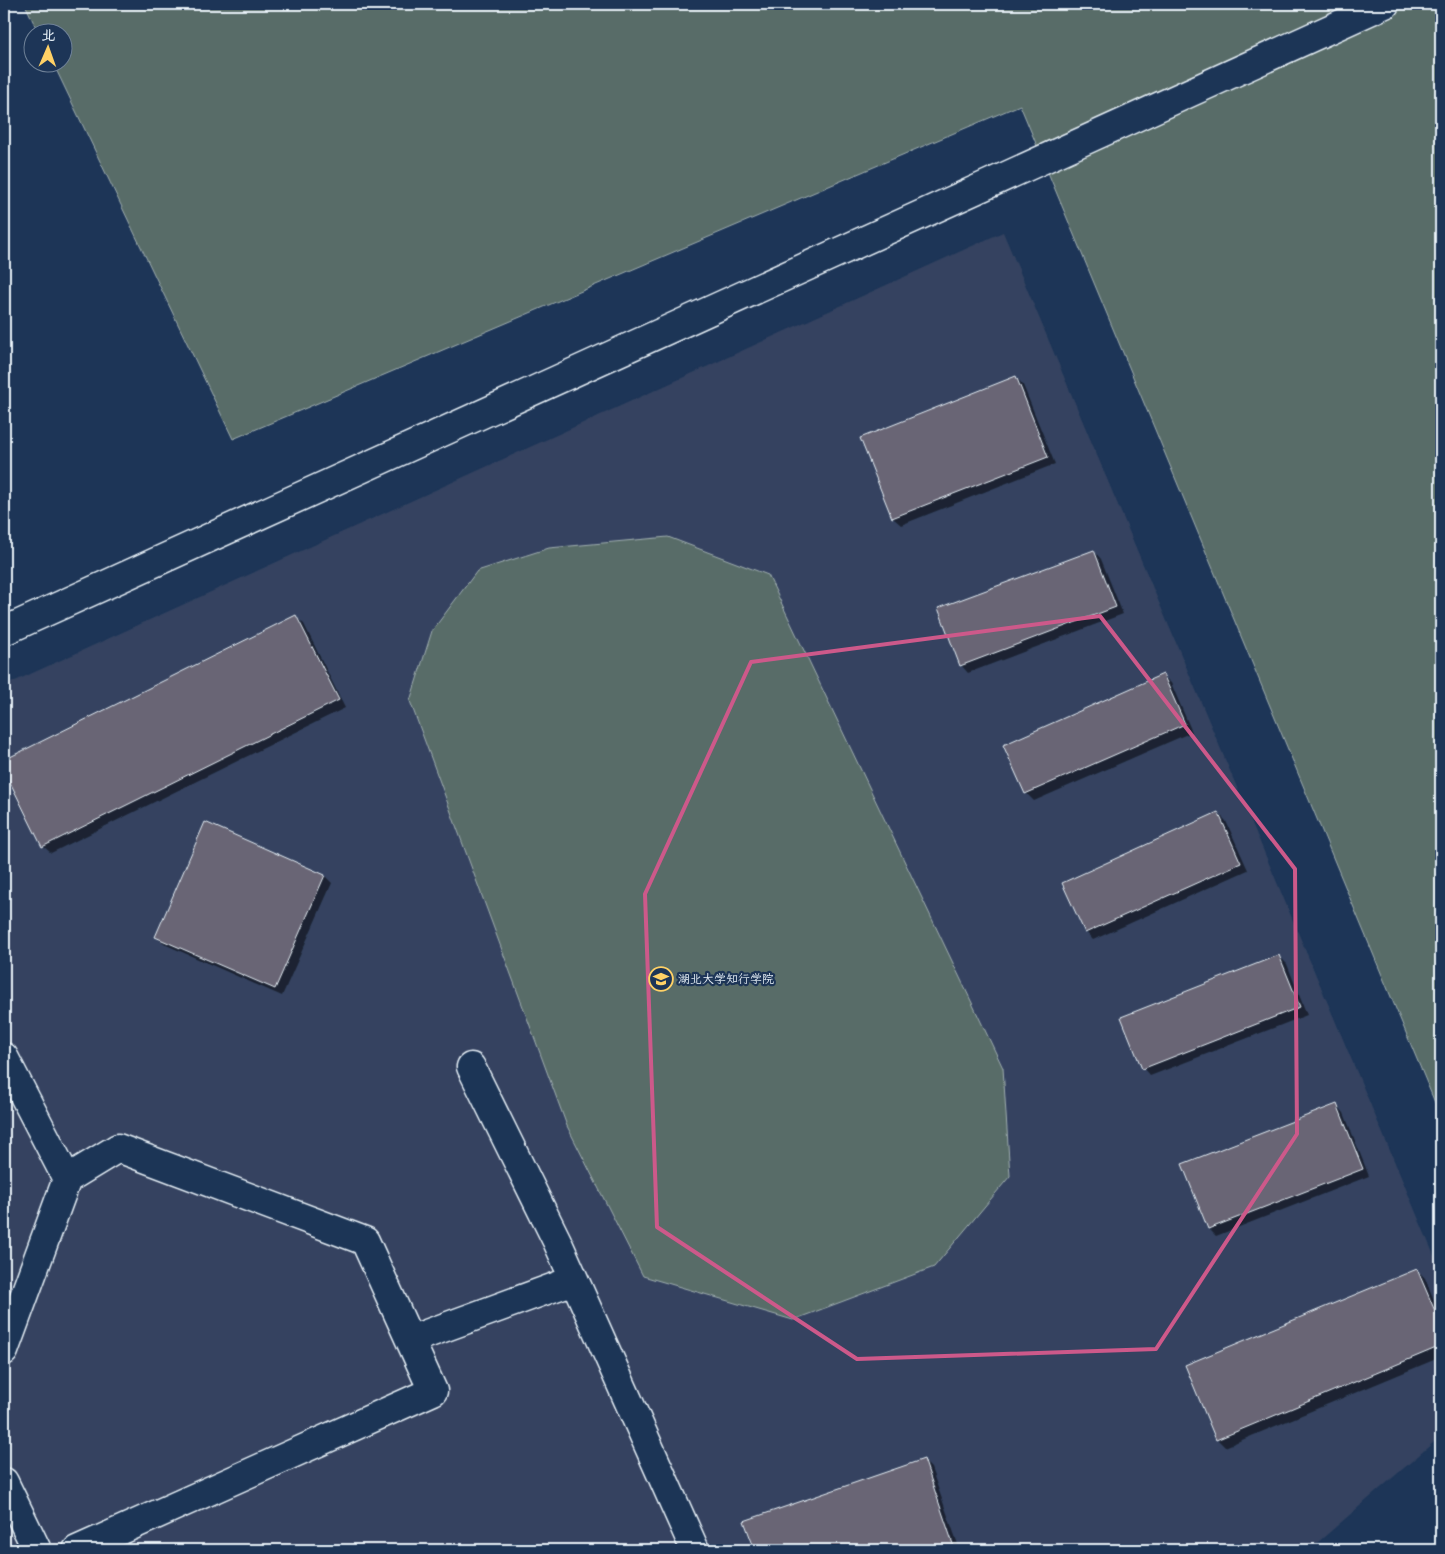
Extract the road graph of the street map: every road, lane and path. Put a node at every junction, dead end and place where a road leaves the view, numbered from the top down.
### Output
1 (1385, 4) edge
2 (4, 631) edge
3 (4, 1057) edge
4 (471, 1067) dead end
5 (66, 1178) junction
6 (574, 1280) junction
7 (410, 1340) junction
8 (4, 1350) edge
9 (4, 1482) edge
10 (37, 1550) edge
11 (77, 1550) edge
12 (695, 1550) edge

1 - 2 street
3 - 5 street
4 - 6 street
5 - 7 street
5 - 8 street
6 - 7 street
6 - 12 street
7 - 11 street
9 - 10 street

